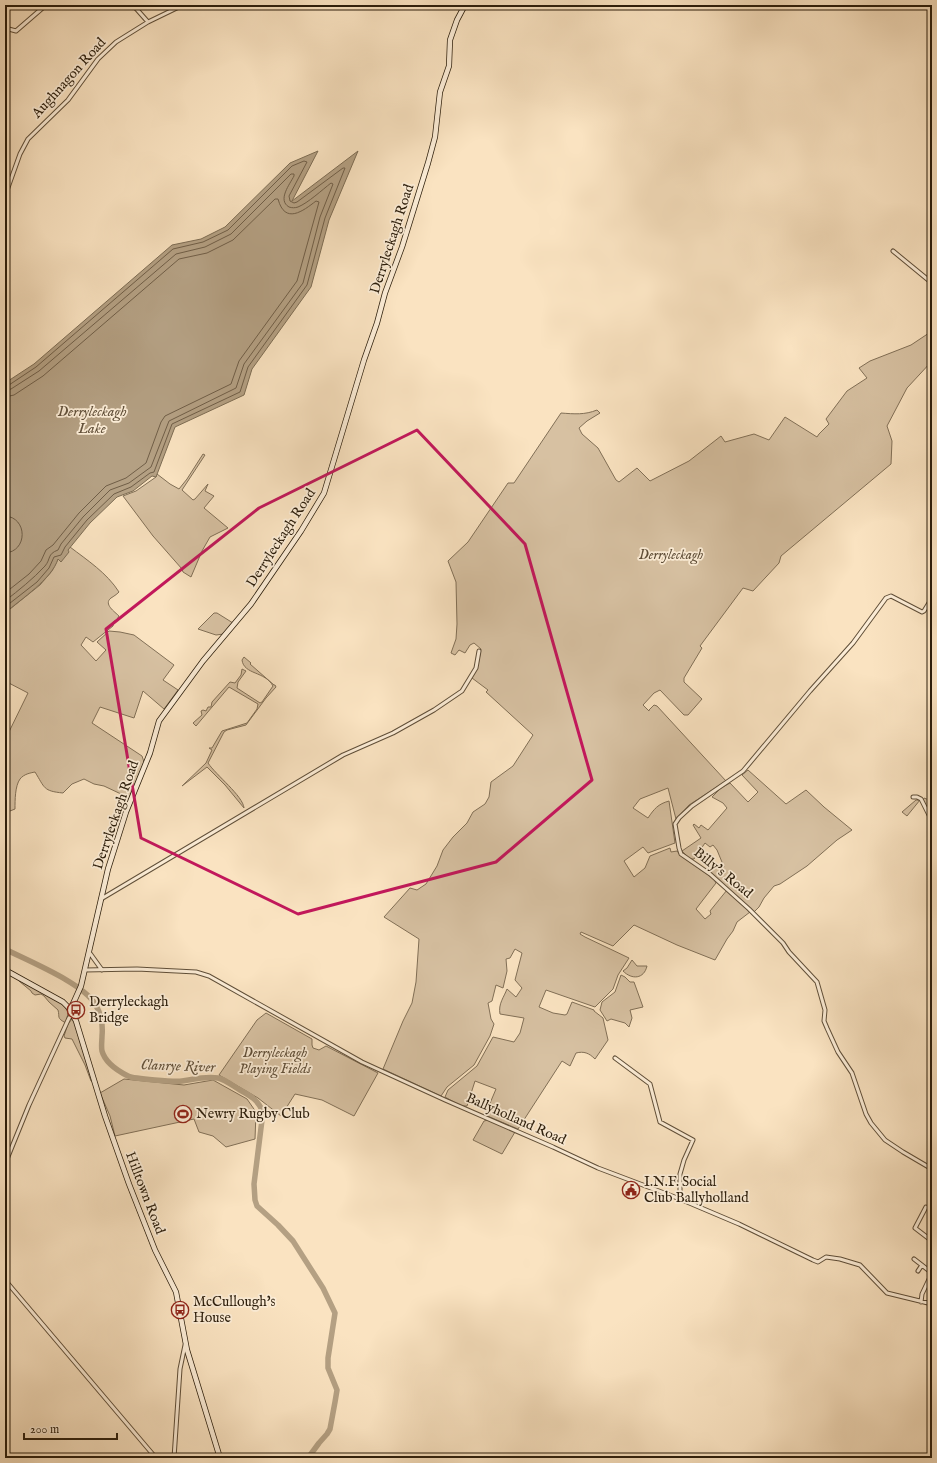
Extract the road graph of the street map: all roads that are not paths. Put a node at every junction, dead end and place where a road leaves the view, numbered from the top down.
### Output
1 (46, 5) edge
2 (133, 5) edge
3 (183, 5) edge
4 (465, 5) edge
5 (148, 22) junction
6 (5, 28) edge
7 (5, 196) edge
8 (893, 251) dead end
9 (932, 283) edge
10 (932, 598) edge
11 (479, 650) dead end
12 (913, 797) dead end
13 (932, 821) edge
14 (101, 899) junction
15 (89, 952) junction
16 (5, 970) edge
17 (85, 970) junction
18 (102, 970) junction
19 (69, 1008) junction
20 (73, 1014) junction
21 (615, 1058) dead end
22 (5, 1164) edge
23 (932, 1169) edge
24 (680, 1199) junction
25 (926, 1207) dead end
26 (932, 1240) edge
27 (914, 1259) dead end
28 (922, 1266) junction
29 (918, 1271) dead end
30 (5, 1280) edge
31 (921, 1302) junction
32 (932, 1304) edge
33 (186, 1345) junction
34 (156, 1458) edge
35 (174, 1458) edge
36 (220, 1458) edge

1 - 6 street
2 - 5 street
3 - 5 street, Aughnagon Road
4 - 14 street, Derryleckagh Road
5 - 7 street, Aughnagon Road
8 - 9 street
10 - 23 street, Billy's Road
11 - 14 street
12 - 13 street
14 - 15 street, Derryleckagh Road
15 - 17 street, Derryleckagh Road
15 - 18 street
16 - 19 street, Hilltown Road
17 - 18 street, Ballyholland Road
17 - 19 street, Derryleckagh Road
18 - 24 street, Ballyholland Road
19 - 20 street, Hilltown Road
20 - 22 street
20 - 33 street, Hilltown Road
21 - 24 street
24 - 31 street, Ballyholland Road
25 - 26 street
27 - 28 street
28 - 29 street
28 - 31 street
30 - 34 street
31 - 32 street, Ballyholland Road
33 - 35 street
33 - 36 street, Hilltown Road

